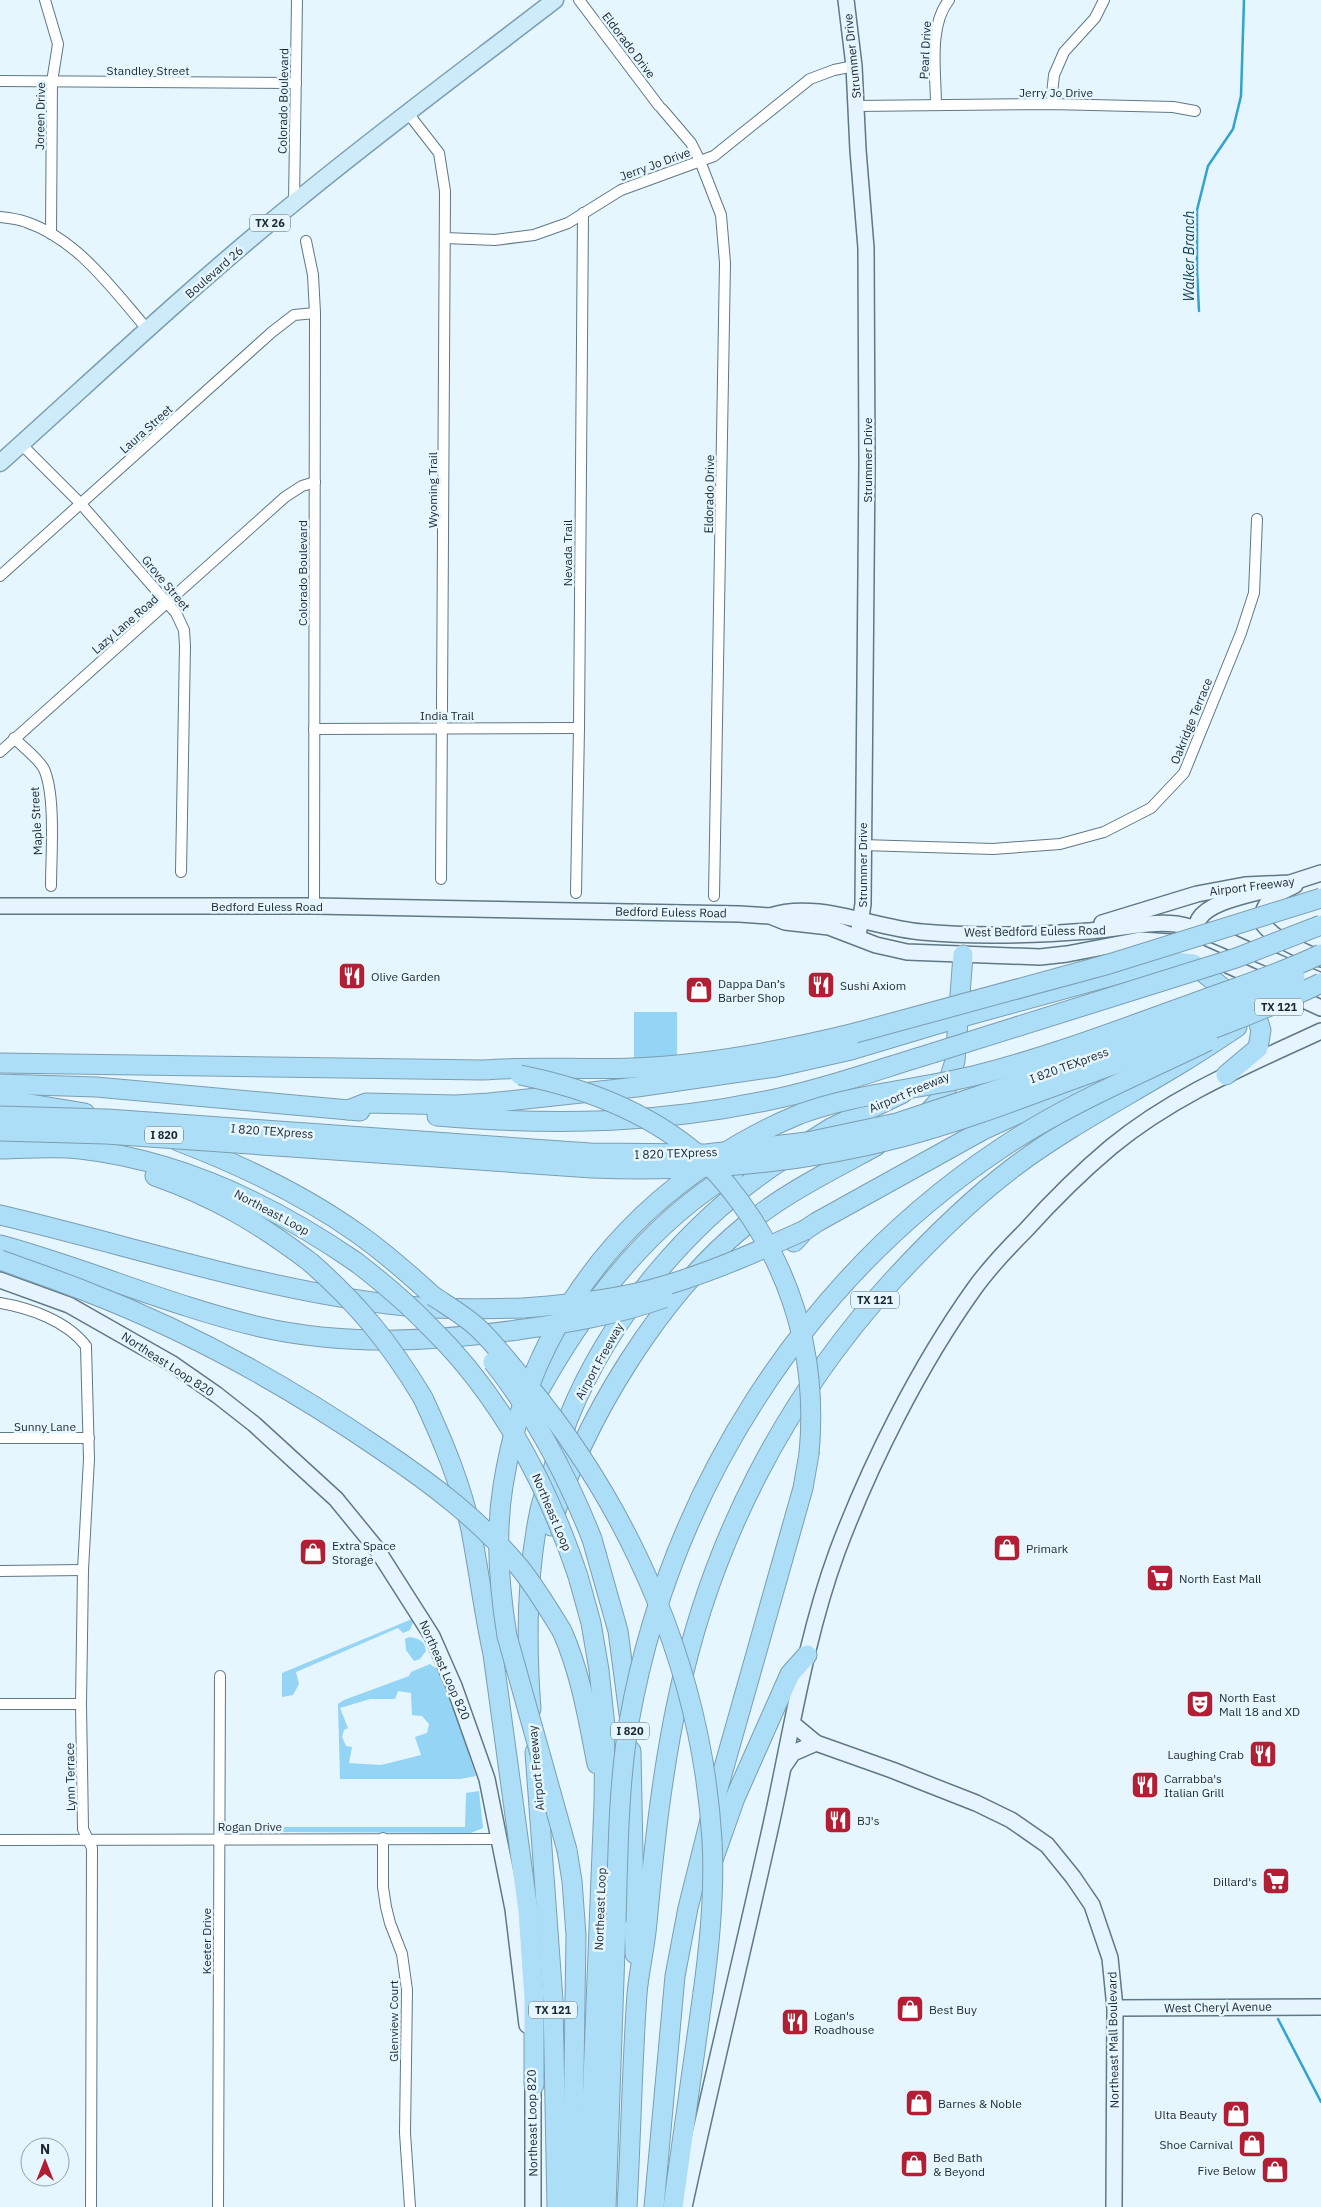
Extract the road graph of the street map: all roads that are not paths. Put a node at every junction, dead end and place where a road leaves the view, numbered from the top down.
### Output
1 (45, 0) edge
2 (296, 0) edge
3 (555, 0) edge
4 (579, 0) edge
5 (846, 0) edge
6 (949, 0) edge
7 (1104, 0) edge
8 (854, 66) junction
9 (0, 81) edge
10 (52, 82) junction
11 (296, 83) junction
12 (1051, 104) junction
13 (936, 105) junction
14 (856, 106) junction
15 (1195, 111) dead end
16 (407, 112) junction
17 (700, 161) junction
18 (294, 202) junction
19 (583, 213) junction
20 (0, 217) edge
21 (51, 234) junction
22 (446, 238) junction
23 (306, 241) dead end
24 (315, 313) junction
25 (148, 330) junction
26 (21, 444) junction
27 (0, 463) edge
28 (315, 482) junction
29 (81, 504) junction
30 (1257, 519) dead end
31 (0, 576) edge
32 (168, 603) junction
33 (443, 727) junction
34 (579, 728) junction
35 (314, 729) junction
36 (14, 738) junction
37 (0, 752) edge
38 (862, 845) junction
39 (181, 872) dead end
40 (1314, 876) edge
41 (441, 878) dead end
42 (1290, 883) junction
43 (51, 886) dead end
44 (576, 892) dead end
45 (714, 896) dead end
46 (1321, 898) edge
47 (0, 906) edge
48 (314, 906) junction
49 (770, 916) junction
50 (861, 922) junction
51 (1321, 925) edge
52 (1196, 928) junction
53 (1068, 933) junction
54 (969, 934) junction
55 (858, 936) junction
56 (1321, 940) edge
57 (1194, 950) junction
58 (1321, 954) edge
59 (963, 955) junction
60 (1321, 959) edge
61 (1321, 964) edge
62 (1321, 983) edge
63 (1265, 1008) junction
64 (1321, 1008) edge
65 (958, 1018) junction
66 (1237, 1027) junction
67 (1321, 1031) edge
68 (0, 1063) edge
69 (484, 1070) junction
70 (1226, 1074) junction
71 (0, 1084) edge
72 (0, 1098) edge
73 (348, 1110) junction
74 (0, 1116) edge
75 (830, 1128) junction
76 (0, 1131) edge
77 (79, 1148) junction
78 (0, 1149) edge
79 (0, 1215) edge
80 (0, 1228) edge
81 (805, 1230) junction
82 (103, 1241) junction
83 (0, 1245) edge
84 (0, 1260) edge
85 (0, 1280) edge
86 (433, 1296) junction
87 (0, 1303) edge
88 (0, 1438) edge
89 (89, 1438) junction
90 (83, 1570) junction
91 (0, 1571) edge
92 (493, 1654) junction
93 (807, 1655) junction
94 (220, 1676) dead end
95 (530, 1700) junction
96 (0, 1704) edge
97 (81, 1704) junction
98 (792, 1724) junction
99 (816, 1743) junction
100 (783, 1768) junction
101 (604, 1802) junction
102 (382, 1838) junction
103 (219, 1839) junction
104 (500, 1839) junction
105 (0, 1840) edge
106 (88, 1840) junction
107 (637, 1990) junction
108 (1321, 2007) edge
109 (1115, 2008) junction
110 (672, 2020) junction
111 (534, 2085) junction
112 (90, 2207) edge
113 (218, 2207) edge
114 (410, 2207) edge
115 (533, 2207) edge
116 (556, 2207) edge
117 (572, 2207) edge
118 (588, 2207) edge
119 (606, 2207) edge
120 (627, 2207) edge
121 (654, 2207) edge
122 (673, 2207) edge
123 (684, 2207) edge
124 (1114, 2207) edge

1 - 10 street, Joreen Drive
2 - 11 street, Colorado Boulevard
3 - 16 main road, Boulevard 26 / TX 26
4 - 17 street, Eldorado Drive
5 - 8 main road, Strummer Drive
6 - 13 street, Pearl Drive
7 - 12 street
8 - 14 main road, Strummer Drive
8 - 17 street, Jerry Jo Drive
9 - 10 street, Standley Street
10 - 11 street, Standley Street
10 - 21 street, Joreen Drive
11 - 18 street, Colorado Boulevard
12 - 13 street, Jerry Jo Drive
12 - 15 street, Jerry Jo Drive
13 - 14 street, Jerry Jo Drive
14 - 38 main road, Strummer Drive
16 - 18 main road, Boulevard 26 / TX 26
16 - 22 street, Wyoming Trail
17 - 19 street, Jerry Jo Drive
17 - 45 street, Eldorado Drive
18 - 25 main road, Boulevard 26 / TX 26
19 - 22 street, Jerry Jo Drive
19 - 34 street, Nevada Trail
20 - 21 street
21 - 25 street
22 - 33 street, Wyoming Trail
23 - 24 street, Colorado Boulevard
24 - 28 street, Colorado Boulevard
24 - 29 street, Laura Street
25 - 26 main road, Boulevard 26 / TX 26
26 - 27 main road, Boulevard 26 / TX 26
26 - 29 street, Grove Street
28 - 32 street, Lazy Lane Road
28 - 35 street, Colorado Boulevard
29 - 31 street, Laura Street
29 - 32 street, Grove Street
30 - 38 street, Oakridge Terrace
32 - 36 street, Lazy Lane Road
32 - 39 street, Grove Street
33 - 34 street, India Trail
33 - 35 street, India Trail
33 - 41 street, Wyoming Trail
34 - 44 street, Nevada Trail
35 - 48 street, Colorado Boulevard
36 - 37 street, Lazy Lane Road
36 - 43 street, Maple Street
38 - 50 main road, Strummer Drive
40 - 42 main road, Airport Freeway
40 - 60 main road
42 - 52 main road
42 - 53 main road, Airport Freeway
46 - 69 highway, bridge
47 - 48 main road, Bedford Euless Road
48 - 49 main road, Bedford Euless Road
49 - 50 main road, West Bedford Euless Road
49 - 55 main road, Bedford Euless Road
50 - 54 main road, West Bedford Euless Road
50 - 55 main road, Strummer Drive
51 - 73 highway, bridge
52 - 53 main road, West Bedford Euless Road
52 - 57 main road
52 - 62 main road, West Bedford Euless Road
53 - 54 main road, West Bedford Euless Road
54 - 59 main road
55 - 59 main road, Bedford Euless Road
56 - 75 highway, Airport Freeway / TX 121
57 - 59 main road, Bedford Euless Road
57 - 64 main road, Bedford Euless Road
58 - 117 highway, bridge
59 - 65 highway
61 - 74 highway, I 820 TEXpress, bridge
62 - 63 highway, bridge
62 - 66 highway, TX 121, bridge
63 - 76 highway, I 820 TEXpress, bridge
63 - 119 highway, bridge
65 - 70 highway
65 - 73 highway
65 - 95 highway
66 - 81 highway
66 - 107 highway, TX 121
67 - 70 main road
68 - 69 highway
69 - 110 highway, bridge
70 - 93 main road
71 - 73 highway
72 - 86 highway, Northeast Loop / I 820
75 - 92 highway
75 - 95 highway, Airport Freeway / TX 121
77 - 78 highway, Northeast Loop / I 820
77 - 92 highway, bridge
77 - 101 highway, Northeast Loop / I 820, bridge
79 - 82 highway
80 - 82 highway
81 - 82 highway, bridge
81 - 83 highway, bridge
84 - 101 highway, bridge
85 - 104 main road, Northeast Loop 820
86 - 107 highway, I 820, bridge
86 - 122 highway, bridge
87 - 89 street, Lynn Terrace
88 - 89 street, Sunny Lane
89 - 90 street, Lynn Terrace
90 - 91 street
90 - 97 street, Lynn Terrace
92 - 111 highway
93 - 98 main road
93 - 110 highway
94 - 103 street, Keeter Drive
95 - 116 highway, Airport Freeway / TX 121
96 - 97 street
97 - 106 street, Lynn Terrace
98 - 99 main road, Northeast Mall Boulevard
98 - 100 main road
99 - 100 main road
99 - 109 main road, Northeast Mall Boulevard
100 - 123 main road
101 - 118 highway, Northeast Loop / I 820
102 - 103 street, Rogan Drive
102 - 104 street, Rogan Drive
102 - 114 street, Glenview Court
103 - 106 street, Rogan Drive
103 - 113 street, Keeter Drive
104 - 111 main road, Northeast Loop 820
105 - 106 street, Rogan Drive
106 - 112 street, Lynn Terrace
107 - 120 highway, I 820
108 - 109 main road, West Cheryl Avenue
109 - 124 main road, Northeast Mall Boulevard
110 - 121 highway
111 - 115 main road, Northeast Loop 820

